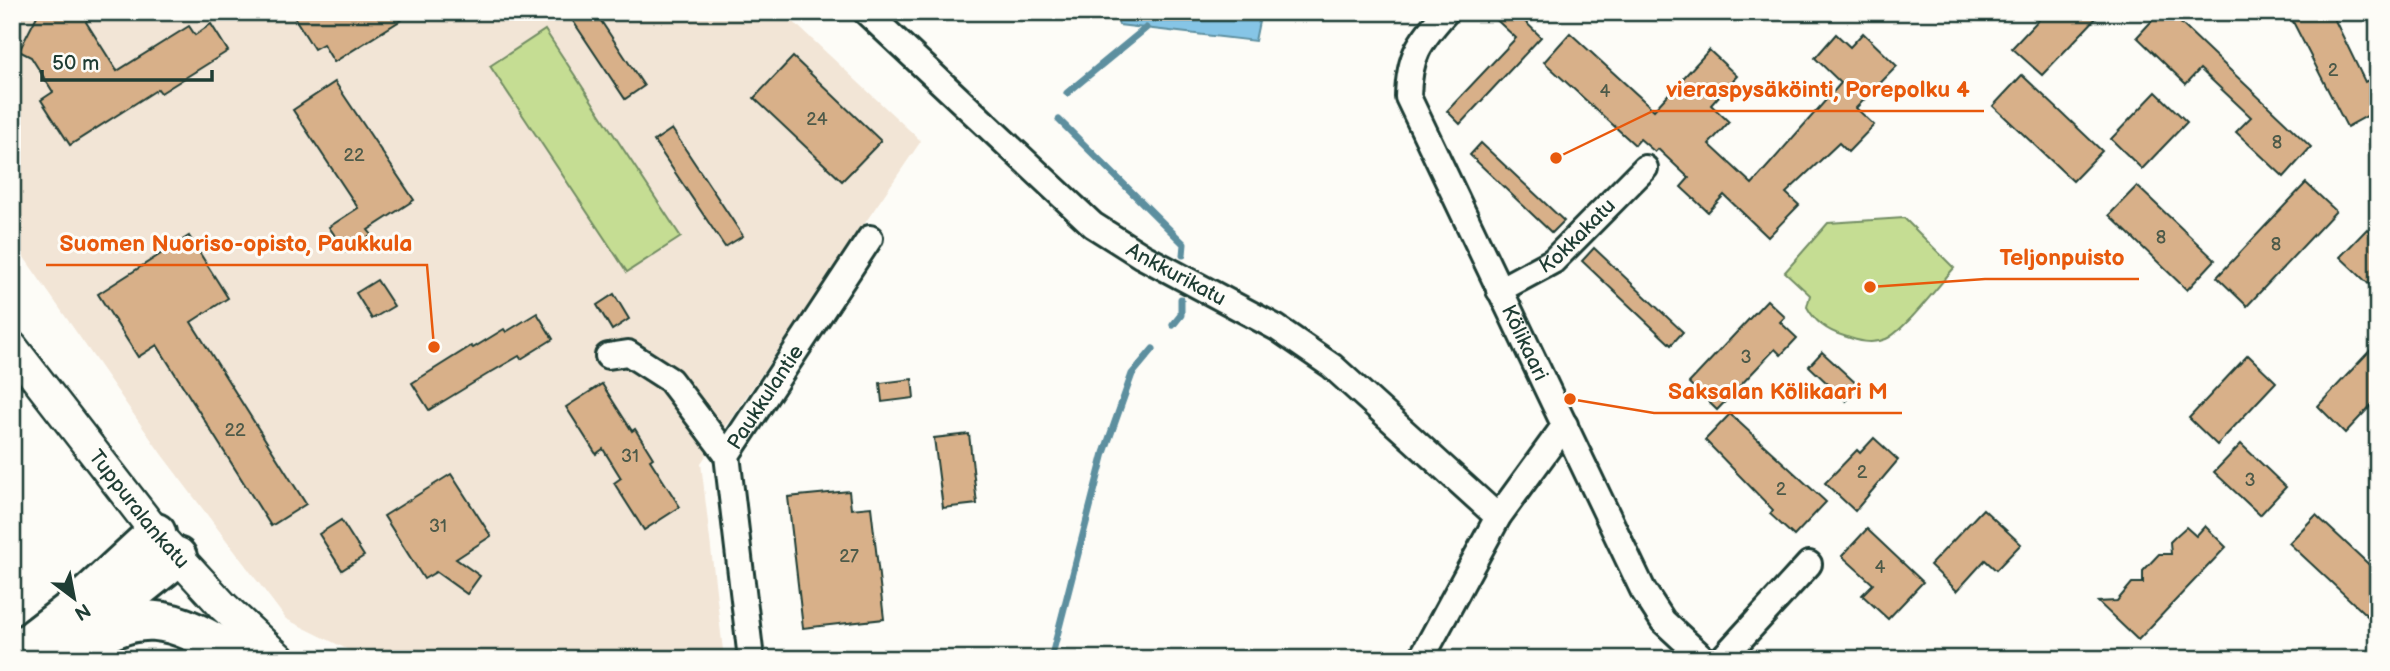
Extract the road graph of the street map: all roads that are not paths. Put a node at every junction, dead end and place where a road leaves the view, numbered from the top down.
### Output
1 (866, 12) edge
2 (1446, 12) edge
3 (1644, 168) dead end
4 (870, 238) dead end
5 (1499, 290) junction
6 (12, 346) edge
7 (608, 356) dead end
8 (1565, 425) junction
9 (727, 455) junction
10 (1498, 517) junction
11 (166, 545) junction
12 (1809, 564) dead end
13 (12, 656) edge
14 (50, 659) edge
15 (65, 659) edge
16 (242, 659) edge
17 (280, 659) edge
18 (751, 659) edge
19 (1421, 659) edge
20 (1704, 659) edge
21 (1722, 659) edge

1 - 10 street, Ankkurikatu
2 - 5 street, Kölikaari
3 - 5 street, Kokkakatu
4 - 9 street, Paukkulantie
5 - 8 street, Kölikaari
6 - 11 street, Tuppuralankatu
7 - 9 street
8 - 10 street
8 - 20 street, Kölikaari
9 - 18 street, Paukkulantie
10 - 19 street
11 - 13 highway
11 - 14 highway
11 - 17 street, Tuppuralankatu
12 - 21 street
15 - 16 highway

